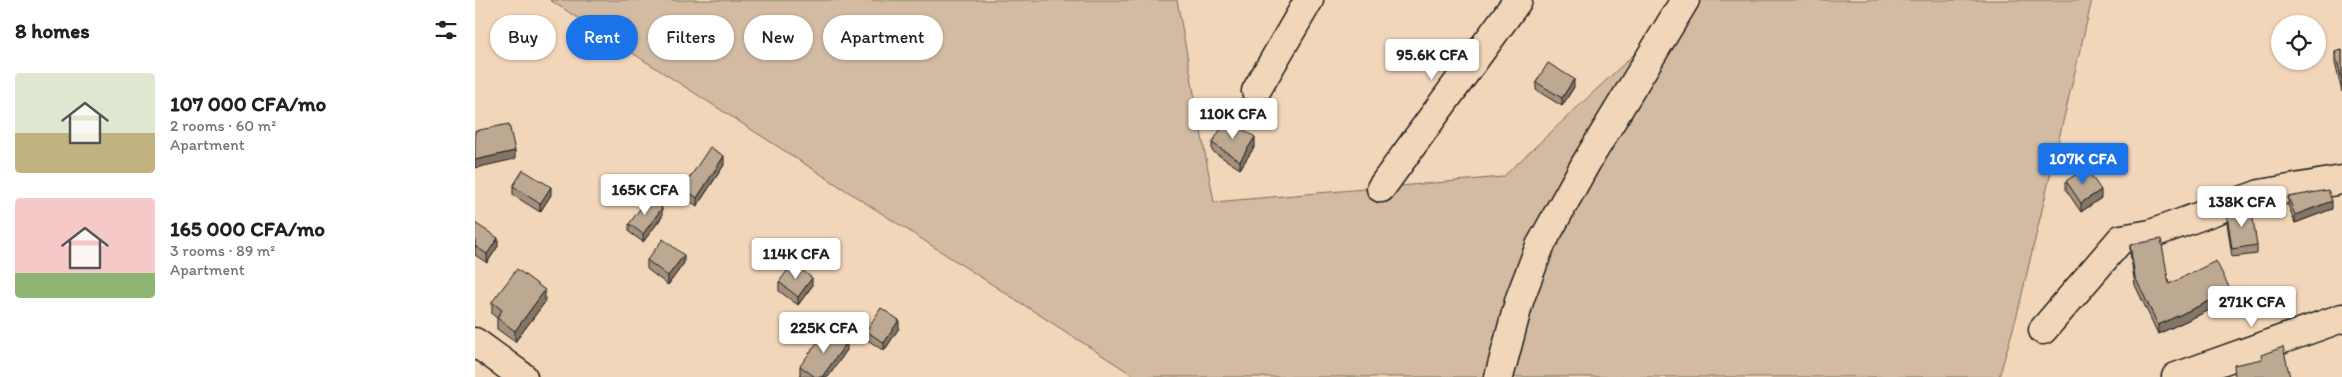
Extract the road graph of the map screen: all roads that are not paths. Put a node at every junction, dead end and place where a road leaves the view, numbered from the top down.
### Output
1 (1309, 0) edge
2 (1518, 0) edge
3 (1685, 0) edge
4 (1255, 91) dead end
5 (2342, 180) edge
6 (1381, 188) dead end
7 (2342, 318) edge
8 (2043, 330) dead end
9 (475, 342) edge
10 (2189, 375) edge
11 (523, 377) edge
12 (1499, 377) edge

1 - 4 street
2 - 6 street
3 - 12 street
5 - 8 street
7 - 10 street
9 - 11 street

